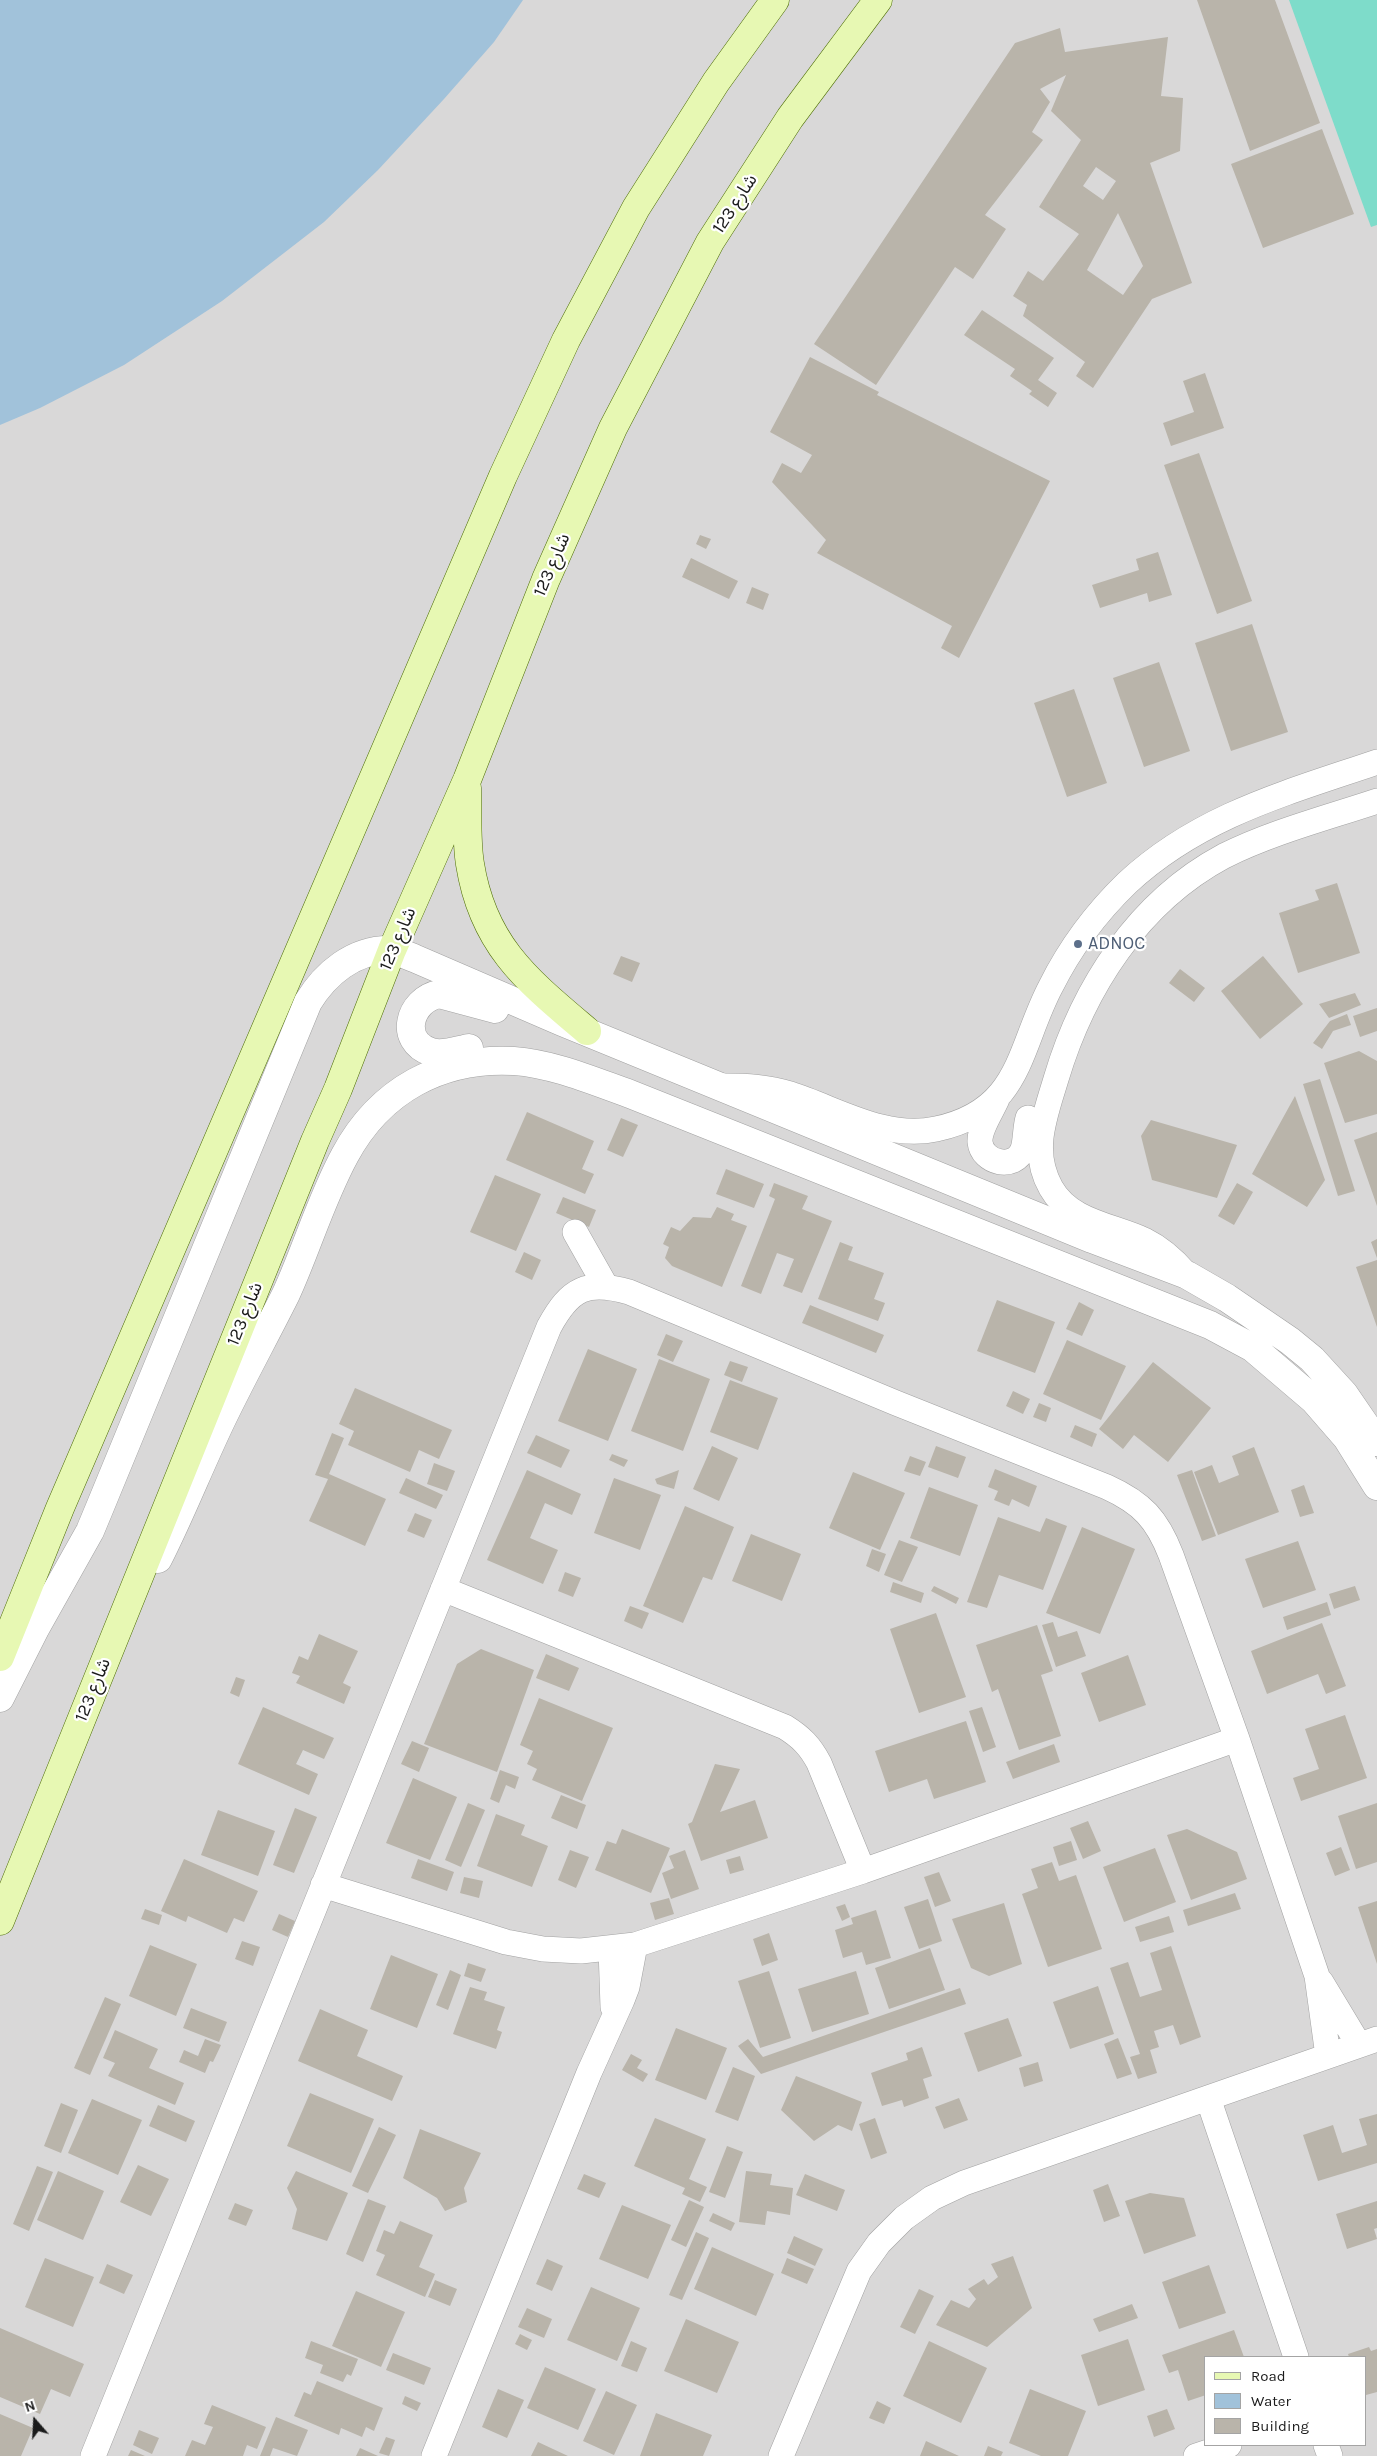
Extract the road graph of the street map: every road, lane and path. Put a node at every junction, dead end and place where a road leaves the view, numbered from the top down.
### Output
1 (775, 0) edge
2 (878, 0) edge
3 (1377, 762) edge
4 (467, 780) junction
5 (1377, 801) edge
6 (392, 950) junction
7 (575, 1026) junction
8 (1066, 1044) junction
9 (721, 1086) junction
10 (630, 1094) junction
11 (999, 1094) junction
12 (575, 1232) dead end
13 (1187, 1275) junction
14 (605, 1285) junction
15 (1377, 1442) edge
16 (1377, 1486) edge
17 (443, 1589) junction
18 (122, 1618) junction
19 (0, 1657) edge
20 (0, 1698) edge
21 (1237, 1739) junction
22 (863, 1871) junction
23 (323, 1885) junction
24 (0, 1921) edge
25 (635, 1945) junction
26 (611, 1948) junction
27 (1317, 1976) junction
28 (613, 2016) junction
29 (1368, 2042) edge
30 (1328, 2056) junction
31 (1208, 2098) junction
32 (1296, 2356) edge
33 (1226, 2446) edge
34 (93, 2456) edge
35 (434, 2456) edge
36 (781, 2456) edge
37 (1196, 2456) edge

1 - 19 main road
2 - 4 main road, شارع 123
3 - 11 street
4 - 6 main road, شارع 123
4 - 7 main road
5 - 8 street
6 - 7 street
6 - 18 main road, شارع 123
6 - 20 street
7 - 9 street
7 - 10 street
8 - 11 street
8 - 13 street
9 - 11 street
9 - 13 street
10 - 16 street
10 - 18 street
12 - 14 street
13 - 15 street
14 - 17 street
14 - 21 street
17 - 22 street
17 - 23 street
18 - 24 main road, شارع 123
21 - 22 street
21 - 27 street
22 - 25 street
23 - 26 street
23 - 34 street
25 - 26 street
25 - 28 street
26 - 28 street
27 - 29 street
27 - 30 street
28 - 35 street
29 - 30 street
30 - 31 street
31 - 32 street
31 - 36 street
33 - 37 street

